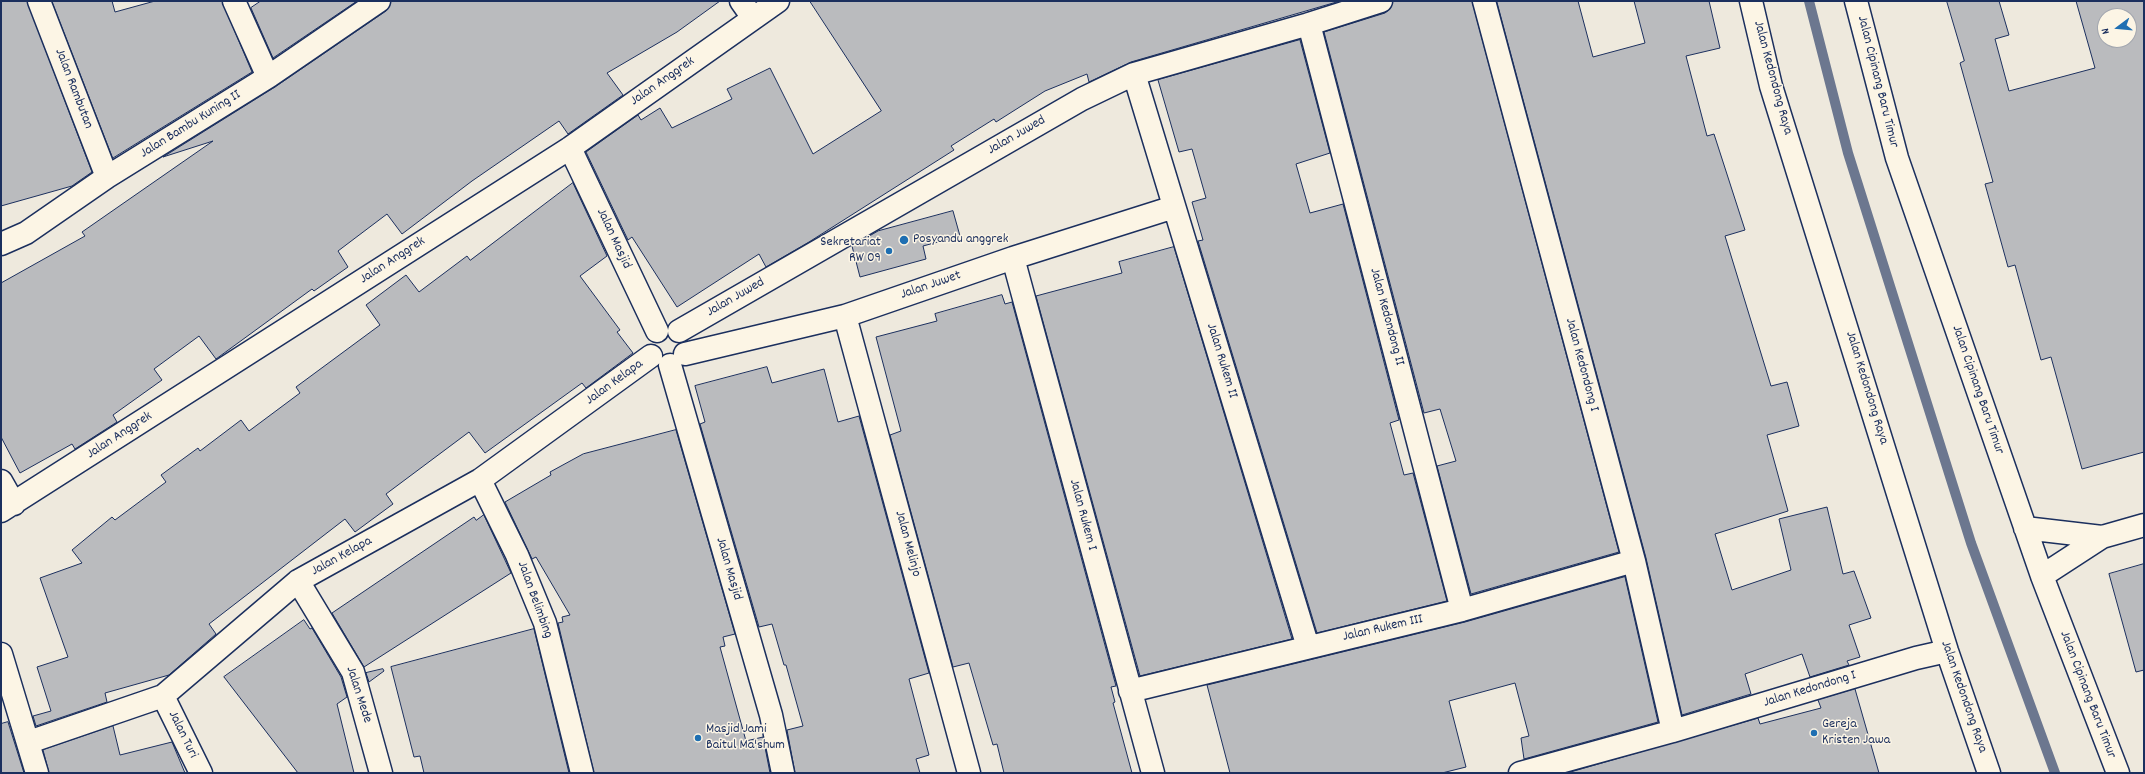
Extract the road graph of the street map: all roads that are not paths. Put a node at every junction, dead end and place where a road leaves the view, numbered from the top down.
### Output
1 (39, 1) edge
2 (234, 1) edge
3 (379, 1) edge
4 (778, 1) edge
5 (1380, 1) edge
6 (1484, 1) edge
7 (1751, 1) edge
8 (1856, 1) edge
9 (747, 10) edge
10 (1309, 24) junction
11 (1134, 74) junction
12 (268, 77) junction
13 (570, 148) junction
14 (106, 177) junction
15 (1174, 207) junction
16 (1, 244) edge
17 (1013, 258) junction
18 (845, 316) junction
19 (657, 331) junction
20 (679, 331) junction
21 (669, 358) junction
22 (480, 480) junction
23 (1, 481) edge
24 (7, 508) edge
25 (2144, 526) edge
26 (2025, 528) junction
27 (2102, 537) junction
28 (1634, 561) junction
29 (2042, 576) junction
30 (298, 581) junction
31 (1462, 610) junction
32 (1308, 647) junction
33 (1947, 651) junction
34 (1, 654) edge
35 (1130, 691) junction
36 (163, 696) junction
37 (1673, 731) junction
38 (28, 742) junction
39 (37, 773) edge
40 (201, 773) edge
41 (381, 773) edge
42 (582, 773) edge
43 (784, 773) edge
44 (969, 773) edge
45 (1153, 773) edge
46 (1520, 773) edge
47 (1989, 773) edge
48 (2118, 773) edge

1 - 14 street, Jalan Rambutan
2 - 12 street
3 - 12 street, Jalan Bambu Kuning II
4 - 9 street, Jalan Anggrek
5 - 10 street, Jalan Juwed
6 - 28 street, Jalan Kedondong I
7 - 33 street, Jalan Kedondong Raya
8 - 26 street, Jalan Cipinang Baru Timur
9 - 13 street, Jalan Anggrek
10 - 11 street, Jalan Juwed
10 - 31 street, Jalan Kedondong II
11 - 15 street, Jalan Rukem II
11 - 20 street, Jalan Juwed
12 - 14 street, Jalan Bambu Kuning II
13 - 19 street, Jalan Masjid
13 - 24 street, Jalan Anggrek
14 - 16 street, Jalan Bambu Kuning II
15 - 17 street, Jalan Juwet
15 - 32 street, Jalan Rukem II
17 - 18 street, Jalan Juwet
17 - 35 street, Jalan Rukem I
18 - 21 street, Jalan Juwet
18 - 44 street, Jalan Melinjo
19 - 20 street
19 - 21 street
20 - 21 street
21 - 22 street, Jalan Kelapa
21 - 43 street, Jalan Masjid
22 - 30 street, Jalan Kelapa
22 - 42 street, Jalan Belimbing
23 - 24 street
25 - 27 street
26 - 27 street
26 - 29 street, Jalan Cipinang Baru Timur
27 - 29 street
28 - 31 street, Jalan Rukem III
28 - 37 street, Jalan Kedondong I
29 - 48 street, Jalan Cipinang Baru Timur
30 - 36 street, Jalan Kelapa
30 - 41 street, Jalan Mede
31 - 32 street, Jalan Rukem III
32 - 35 street, Jalan Rukem III
33 - 37 street, Jalan Kedondong I
33 - 47 street, Jalan Kedondong Raya
34 - 38 street
35 - 45 street, Jalan Rukem I
36 - 38 street, Jalan Kelapa
36 - 40 street, Jalan Turi
37 - 46 street, Jalan Kedondong I
38 - 39 street

